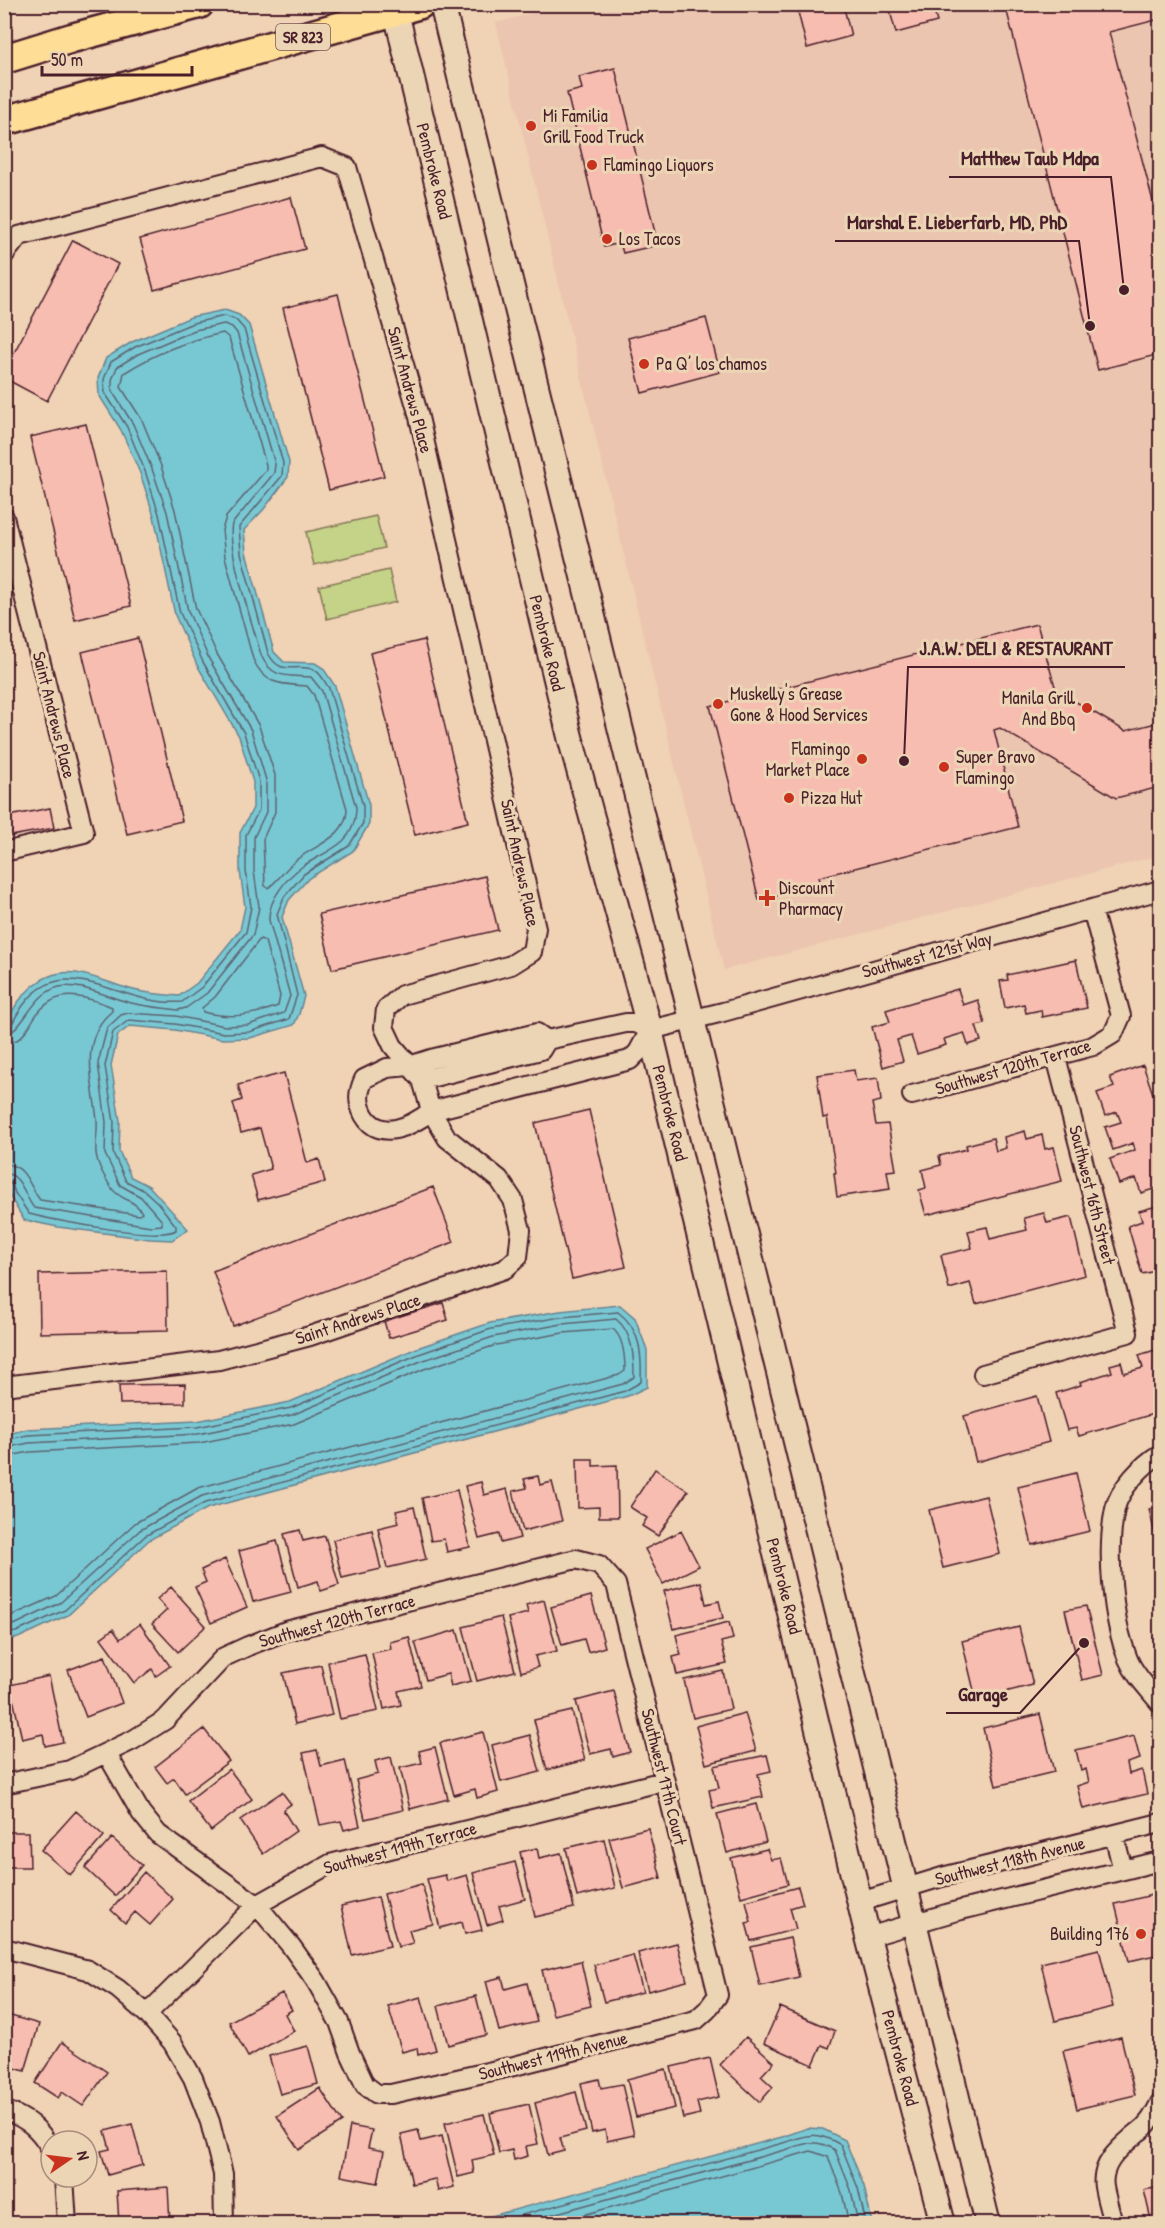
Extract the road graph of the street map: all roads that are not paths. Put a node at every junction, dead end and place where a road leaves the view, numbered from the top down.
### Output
1 (199, 4) edge
2 (442, 4) edge
3 (403, 7) edge
4 (72, 38) junction
5 (4, 52) edge
6 (4, 59) edge
7 (15, 117) edge
8 (4, 255) edge
9 (4, 517) edge
10 (4, 852) edge
11 (1161, 890) edge
12 (1092, 909) junction
13 (694, 1018) junction
14 (650, 1030) junction
15 (547, 1040) junction
16 (1056, 1057) junction
17 (409, 1066) junction
18 (422, 1080) junction
19 (912, 1095) dead end
20 (431, 1111) junction
21 (983, 1374) dead end
22 (4, 1386) edge
23 (1156, 1456) edge
24 (599, 1565) joint
25 (1161, 1703) edge
26 (106, 1754) junction
27 (664, 1781) junction
28 (4, 1784) edge
29 (1161, 1823) edge
30 (1114, 1835) junction
31 (1161, 1861) edge
32 (1123, 1870) junction
33 (906, 1889) junction
34 (860, 1902) junction
35 (257, 1905) junction
36 (914, 1924) junction
37 (868, 1937) junction
38 (4, 1948) edge
39 (718, 1995) joint
40 (147, 2014) junction
41 (1161, 2103) edge
42 (4, 2110) edge
43 (39, 2131) edge
44 (65, 2189) edge
45 (67, 2223) edge
46 (224, 2223) edge
47 (943, 2223) edge
48 (988, 2223) edge
49 (1113, 2223) edge

1 - 4 highway
2 - 13 main road
3 - 7 highway, SR 823
3 - 14 main road, Pembroke Road
4 - 5 main road
4 - 6 highway
8 - 17 street, Saint Andrews Place
9 - 10 street, Saint Andrews Place
11 - 12 street, Southwest 121st Way
12 - 13 street, Southwest 121st Way
12 - 16 street, Southwest 120th Terrace
13 - 14 street, Southwest 121st Way
13 - 33 main road
14 - 15 street
14 - 20 street
14 - 34 main road, Pembroke Road
15 - 17 street
15 - 18 street
16 - 19 street, Southwest 120th Terrace
16 - 21 street, Southwest 16th Street
17 - 18 street, Saint Andrews Place
17 - 20 street
18 - 20 street, Saint Andrews Place
20 - 22 street, Saint Andrews Place
23 - 25 street
24 - 26 street, Southwest 120th Terrace
24 - 27 street, Southwest 17th Court
26 - 28 street, Southwest 120th Terrace
26 - 35 street
27 - 35 street, Southwest 119th Terrace
27 - 39 street, Southwest 17th Court
29 - 30 street, Southwest 118th Avenue
30 - 32 street
30 - 33 street, Southwest 118th Avenue
31 - 32 street, Southwest 118th Avenue
32 - 36 street, Southwest 118th Avenue
33 - 34 street, Southwest 118th Avenue
33 - 36 main road
34 - 37 main road, Pembroke Road
35 - 39 street, Southwest 119th Avenue
35 - 40 street, Southwest 119th Terrace
36 - 37 street, Southwest 118th Avenue
36 - 48 main road
37 - 47 main road, Pembroke Road
38 - 40 street
40 - 46 street
41 - 49 street
42 - 43 street
44 - 45 street

